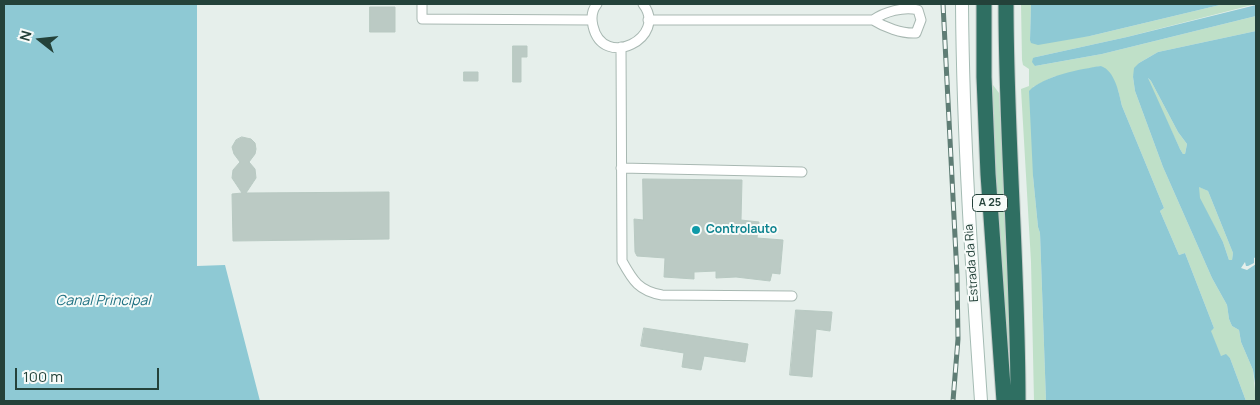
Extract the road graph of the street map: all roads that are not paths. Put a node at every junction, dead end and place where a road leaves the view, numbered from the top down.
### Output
1 (422, 4) edge
2 (597, 4) edge
3 (643, 4) edge
4 (962, 4) edge
5 (984, 4) edge
6 (1006, 4) edge
7 (592, 20) junction
8 (648, 20) junction
9 (872, 20) junction
10 (620, 47) junction
11 (621, 168) junction
12 (802, 172) dead end
13 (792, 296) dead end
14 (981, 401) edge
15 (1004, 401) edge
16 (1018, 401) edge

1 - 7 street
2 - 7 street
3 - 8 street
4 - 14 street, Estrada da Ria
5 - 15 highway, A 25
6 - 16 highway, A 25
7 - 10 street
8 - 9 street
8 - 10 street
9 - 9 street
10 - 11 street
11 - 12 street
11 - 13 street

